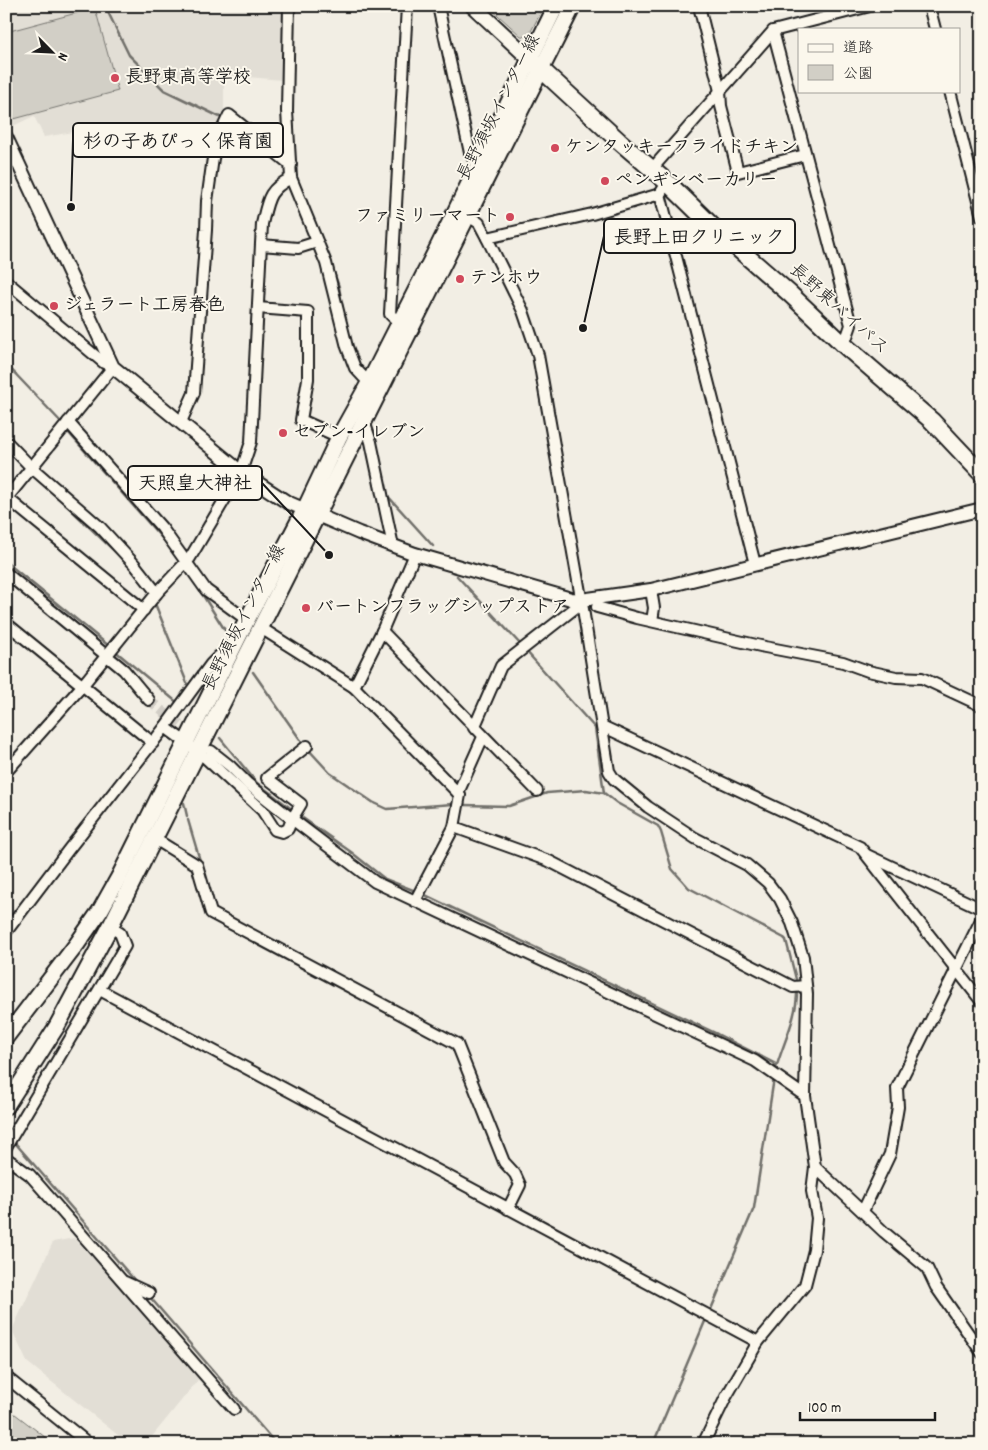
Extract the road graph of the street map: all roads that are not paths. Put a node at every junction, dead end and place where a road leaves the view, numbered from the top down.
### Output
1 (289, 6) edge
2 (407, 6) edge
3 (438, 6) edge
4 (473, 6) edge
5 (556, 6) edge
6 (573, 6) edge
7 (699, 6) edge
8 (870, 6) edge
9 (929, 6) edge
10 (935, 28) edge
11 (773, 31) junction
12 (536, 64) junction
13 (720, 91) junction
14 (950, 92) edge
15 (6, 137) edge
16 (805, 156) junction
17 (291, 165) junction
18 (477, 165) junction
19 (651, 170) junction
20 (291, 178) junction
21 (664, 188) junction
22 (468, 214) junction
23 (982, 217) edge
24 (487, 238) junction
25 (317, 242) junction
26 (261, 245) junction
27 (6, 281) edge
28 (258, 308) junction
29 (399, 323) junction
30 (844, 345) junction
31 (113, 367) junction
32 (369, 383) junction
33 (364, 421) junction
34 (68, 422) junction
35 (180, 422) junction
36 (339, 436) junction
37 (6, 440) edge
38 (32, 467) junction
39 (241, 472) junction
40 (982, 474) edge
41 (7, 498) edge
42 (982, 509) edge
43 (311, 512) junction
44 (393, 546) junction
45 (415, 554) junction
46 (186, 562) junction
47 (755, 564) junction
48 (6, 573) edge
49 (650, 590) junction
50 (157, 593) junction
51 (578, 604) junction
52 (597, 607) dead end
53 (144, 610) junction
54 (247, 620) junction
55 (652, 621) junction
56 (6, 623) edge
57 (261, 628) junction
58 (382, 631) junction
59 (110, 650) junction
60 (230, 655) junction
61 (82, 686) junction
62 (354, 687) junction
63 (149, 700) tunnel mouth
64 (982, 706) edge
65 (602, 726) junction
66 (165, 727) junction
67 (474, 728) junction
68 (483, 737) junction
69 (186, 742) junction
70 (153, 743) junction
71 (306, 747) dead end
72 (205, 751) junction
73 (6, 772) edge
74 (458, 792) junction
75 (537, 792) dead end
76 (295, 814) junction
77 (454, 828) junction
78 (155, 839) junction
79 (865, 854) junction
80 (418, 895) junction
81 (982, 908) edge
82 (982, 918) edge
83 (110, 928) junction
84 (6, 932) edge
85 (982, 938) edge
86 (965, 951) junction
87 (956, 969) junction
88 (800, 987) junction
89 (100, 990) junction
90 (982, 1002) edge
91 (6, 1037) edge
92 (805, 1096) junction
93 (6, 1106) edge
94 (6, 1147) edge
95 (6, 1158) edge
96 (815, 1167) junction
97 (508, 1209) junction
98 (863, 1212) junction
99 (122, 1280) junction
100 (150, 1293) dead end
101 (758, 1342) junction
102 (982, 1353) edge
103 (6, 1377) edge
104 (234, 1409) dead end
105 (89, 1444) edge
106 (704, 1444) edge

1 - 17 street
2 - 29 street
3 - 18 street
4 - 12 main road
5 - 12 main road, 長野須坂インター線
6 - 12 main road, 長野須坂インター線
7 - 13 street
8 - 11 street
9 - 10 street
11 - 13 street
11 - 16 street
12 - 18 main road, 長野須坂インター線
12 - 19 highway, 長野東バイパス
12 - 22 main road, 長野須坂インター線
13 - 16 street
13 - 19 street
14 - 23 street
15 - 31 street
16 - 30 street
17 - 20 street
17 - 35 street
18 - 29 main road, 長野須坂インター線
19 - 21 highway, 長野東バイパス
20 - 25 street
20 - 26 street
21 - 24 street
21 - 30 highway, 長野東バイパス
21 - 47 street
22 - 24 street
22 - 33 main road, 長野須坂インター線
24 - 51 street
25 - 26 street
25 - 32 street
26 - 28 street
27 - 31 street
28 - 36 street
28 - 39 street
29 - 32 main road, 長野須坂インター線
30 - 40 highway, 長野東バイパス
31 - 34 street
31 - 35 street
32 - 36 main road, 長野須坂インター線
33 - 43 main road, 長野須坂インター線
33 - 44 street
34 - 38 street
34 - 46 street
35 - 39 street
36 - 43 main road, 長野須坂インター線
37 - 38 street
38 - 41 street
38 - 50 street
39 - 43 street
39 - 46 street
41 - 53 street
42 - 47 street
43 - 44 street
43 - 54 main road, 長野須坂インター線
43 - 57 main road, 長野須坂インター線
44 - 45 street
45 - 51 street
45 - 58 street
46 - 50 street
46 - 54 street
47 - 49 street
48 - 59 street
49 - 51 street
49 - 55 street
50 - 53 street
51 - 65 street
51 - 67 street
52 - 55 street
53 - 59 street
54 - 60 main road, 長野須坂インター線
55 - 64 street
56 - 61 street
57 - 62 street
57 - 72 main road, 長野須坂インター線
58 - 62 street
58 - 67 street
59 - 61 street
59 - 63 street
60 - 66 street
60 - 69 main road, 長野須坂インター線
61 - 70 street
61 - 73 street
62 - 74 street
65 - 79 street
65 - 88 street
66 - 69 street
66 - 70 street
67 - 68 street
68 - 74 street
68 - 75 street
69 - 72 street
69 - 91 main road, 長野須坂インター線
70 - 84 street
71 - 76 street
72 - 76 street
72 - 76 street
72 - 78 main road, 長野須坂インター線
74 - 77 street
76 - 80 street
77 - 80 street
77 - 88 street
78 - 83 main road, 長野須坂インター線
78 - 97 street
79 - 81 street
79 - 87 street
80 - 92 street
82 - 86 street
83 - 89 street
83 - 93 main road, 長野須坂インター線
85 - 86 street
86 - 87 street
87 - 90 street
87 - 98 street
88 - 92 street
89 - 94 street
89 - 97 street
92 - 96 street
95 - 99 street
96 - 98 street
96 - 101 street
97 - 101 street
98 - 102 street
99 - 100 street
99 - 104 street
101 - 106 street
103 - 105 street

